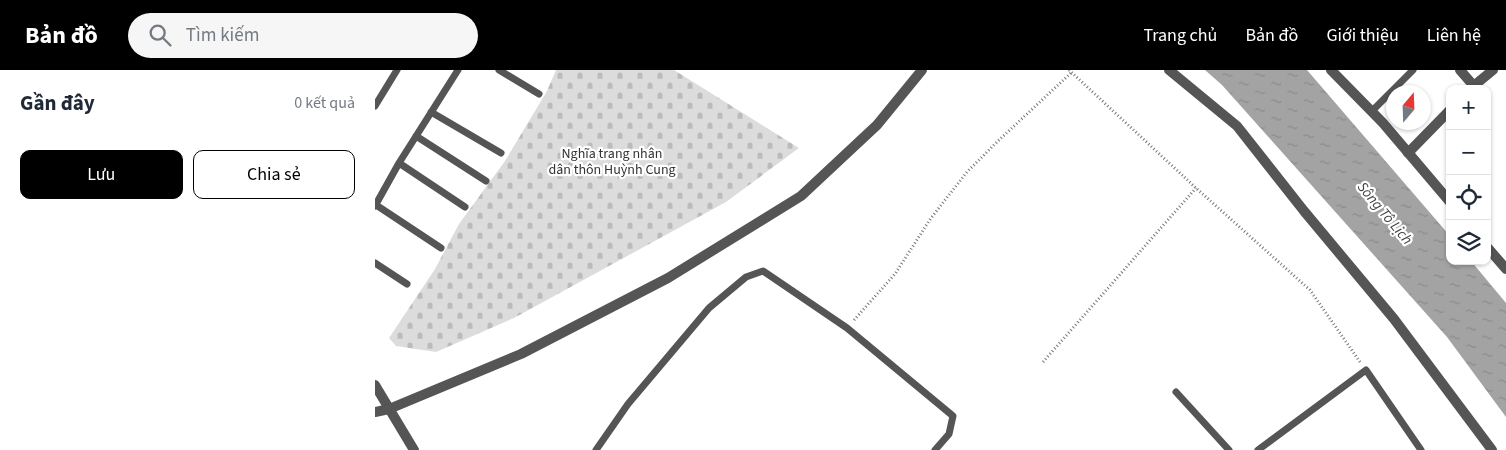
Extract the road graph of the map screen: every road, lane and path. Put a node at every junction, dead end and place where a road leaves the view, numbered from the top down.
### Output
1 (397, 70) edge
2 (458, 70) edge
3 (499, 70) edge
4 (922, 70) edge
5 (1169, 70) edge
6 (1331, 70) edge
7 (1413, 70) edge
8 (1460, 70) edge
9 (1493, 70) edge
10 (1070, 71) edge
11 (1470, 85) edge
12 (1474, 85) edge
13 (539, 94) dead end
14 (375, 106) edge
15 (431, 112) junction
16 (1371, 112) junction
17 (1446, 114) edge
18 (416, 136) junction
19 (501, 153) dead end
20 (1408, 153) junction
21 (399, 163) junction
22 (486, 181) dead end
23 (1196, 188) junction
24 (1446, 197) edge
25 (376, 205) edge
26 (465, 207) dead end
27 (441, 248) dead end
28 (1491, 252) edge
29 (375, 263) edge
30 (1506, 269) edge
31 (407, 284) dead end
32 (847, 328) junction
33 (1043, 362) dead end
34 (1365, 370) junction
35 (375, 385) edge
36 (1176, 392) dead end
37 (389, 409) junction
38 (375, 412) edge
39 (413, 450) edge
40 (596, 450) edge
41 (935, 450) edge
42 (1229, 450) edge
43 (1258, 450) edge
44 (1421, 450) edge
45 (1492, 450) edge

1 - 14 lane
2 - 15 lane
3 - 13 lane
4 - 37 street
5 - 45 street
6 - 16 street
7 - 16 lane
8 - 11 street
9 - 12 street
10 - 23 path
10 - 32 path
15 - 18 lane
15 - 19 lane
16 - 20 street
17 - 20 street
18 - 21 lane
18 - 22 lane
20 - 24 street
21 - 25 lane
21 - 26 lane
23 - 33 path
23 - 34 path
25 - 27 lane
28 - 30 street
29 - 31 lane
32 - 40 lane
32 - 41 lane
34 - 43 lane
34 - 44 lane
35 - 37 street
36 - 42 lane
37 - 38 street
37 - 39 street

